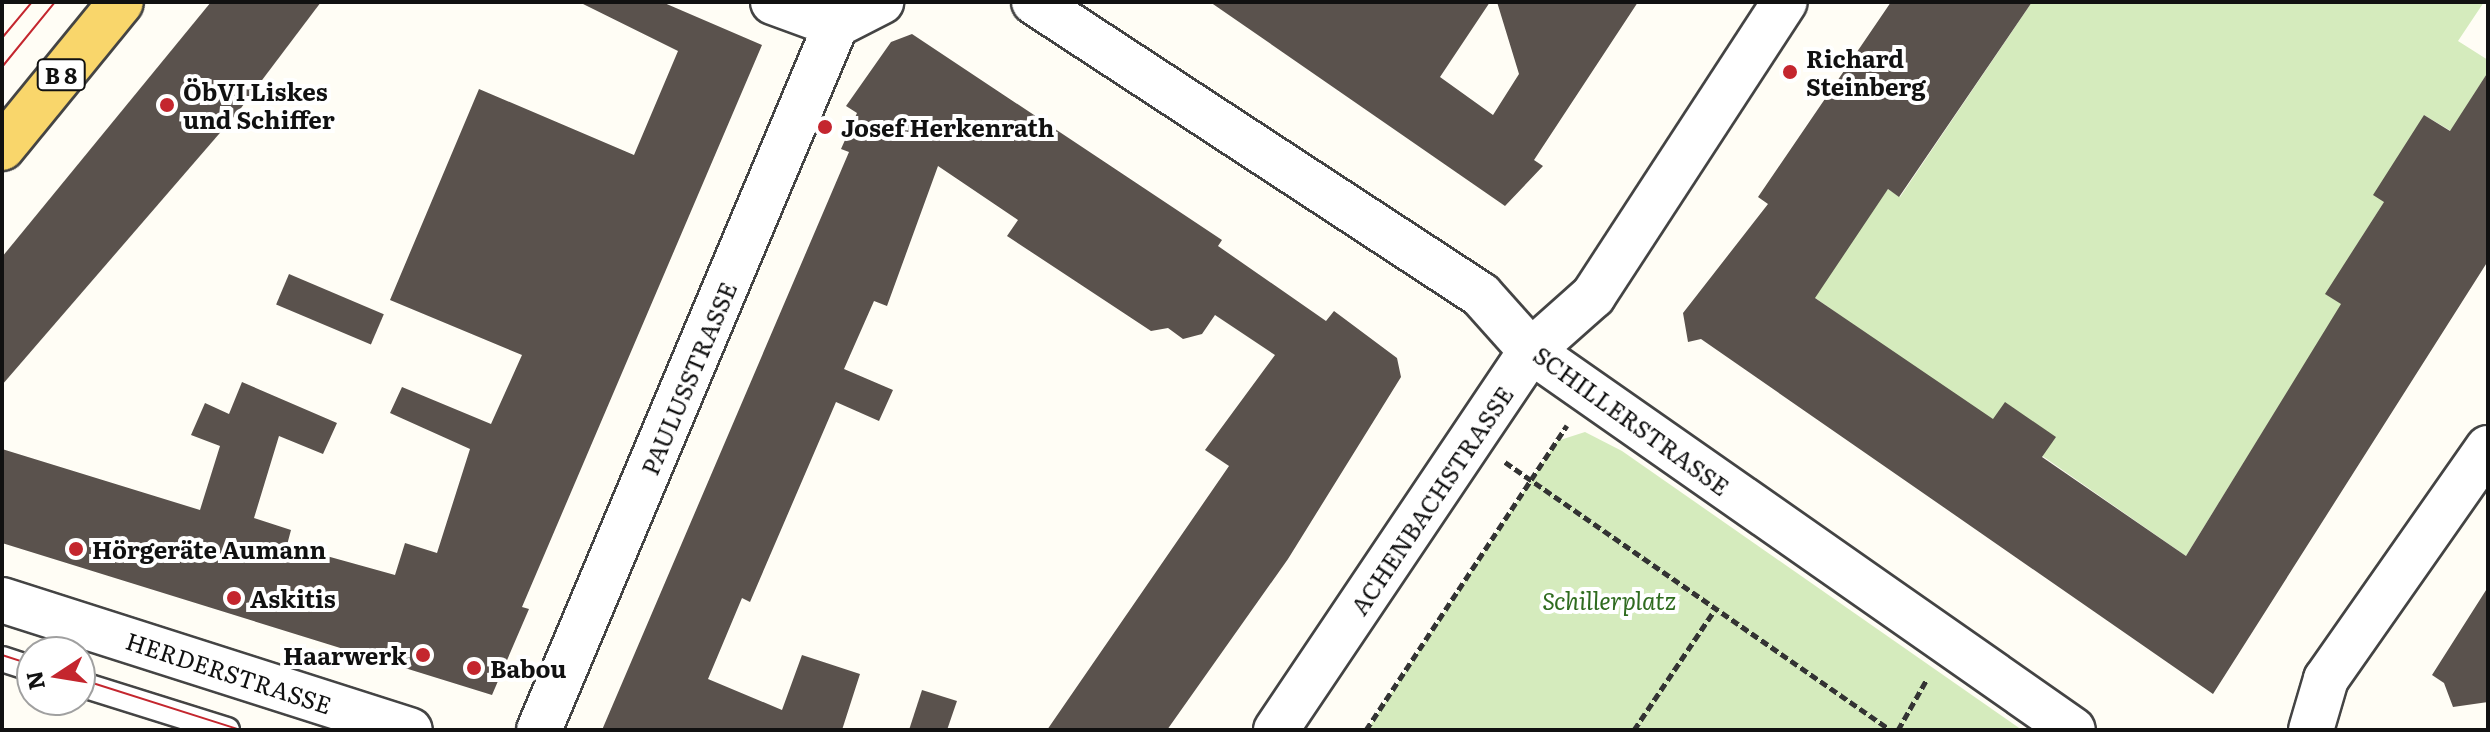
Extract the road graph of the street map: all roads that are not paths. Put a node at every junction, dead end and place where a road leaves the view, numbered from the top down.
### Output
1 (121, 2) edge
2 (773, 2) edge
3 (881, 2) edge
4 (1034, 2) edge
5 (1785, 2) edge
6 (827, 15) edge
7 (2, 148) edge
8 (1531, 351) junction
9 (2488, 448) edge
10 (2, 600) edge
11 (96, 689) edge
12 (227, 730) edge
13 (410, 730) edge
14 (539, 730) edge
15 (1276, 730) edge
16 (2073, 730) edge
17 (2311, 730) edge

1 - 7 main road, B 8
2 - 6 street
3 - 6 street
4 - 8 street, SCHILLERSTRASSE
5 - 8 street, ACHENBACHSTRASSE
6 - 14 street, PAULUSSTRASSE
8 - 15 street, ACHENBACHSTRASSE
8 - 16 street, SCHILLERSTRASSE
9 - 17 street
10 - 13 street, HERDERSTRASSE
11 - 12 lane

